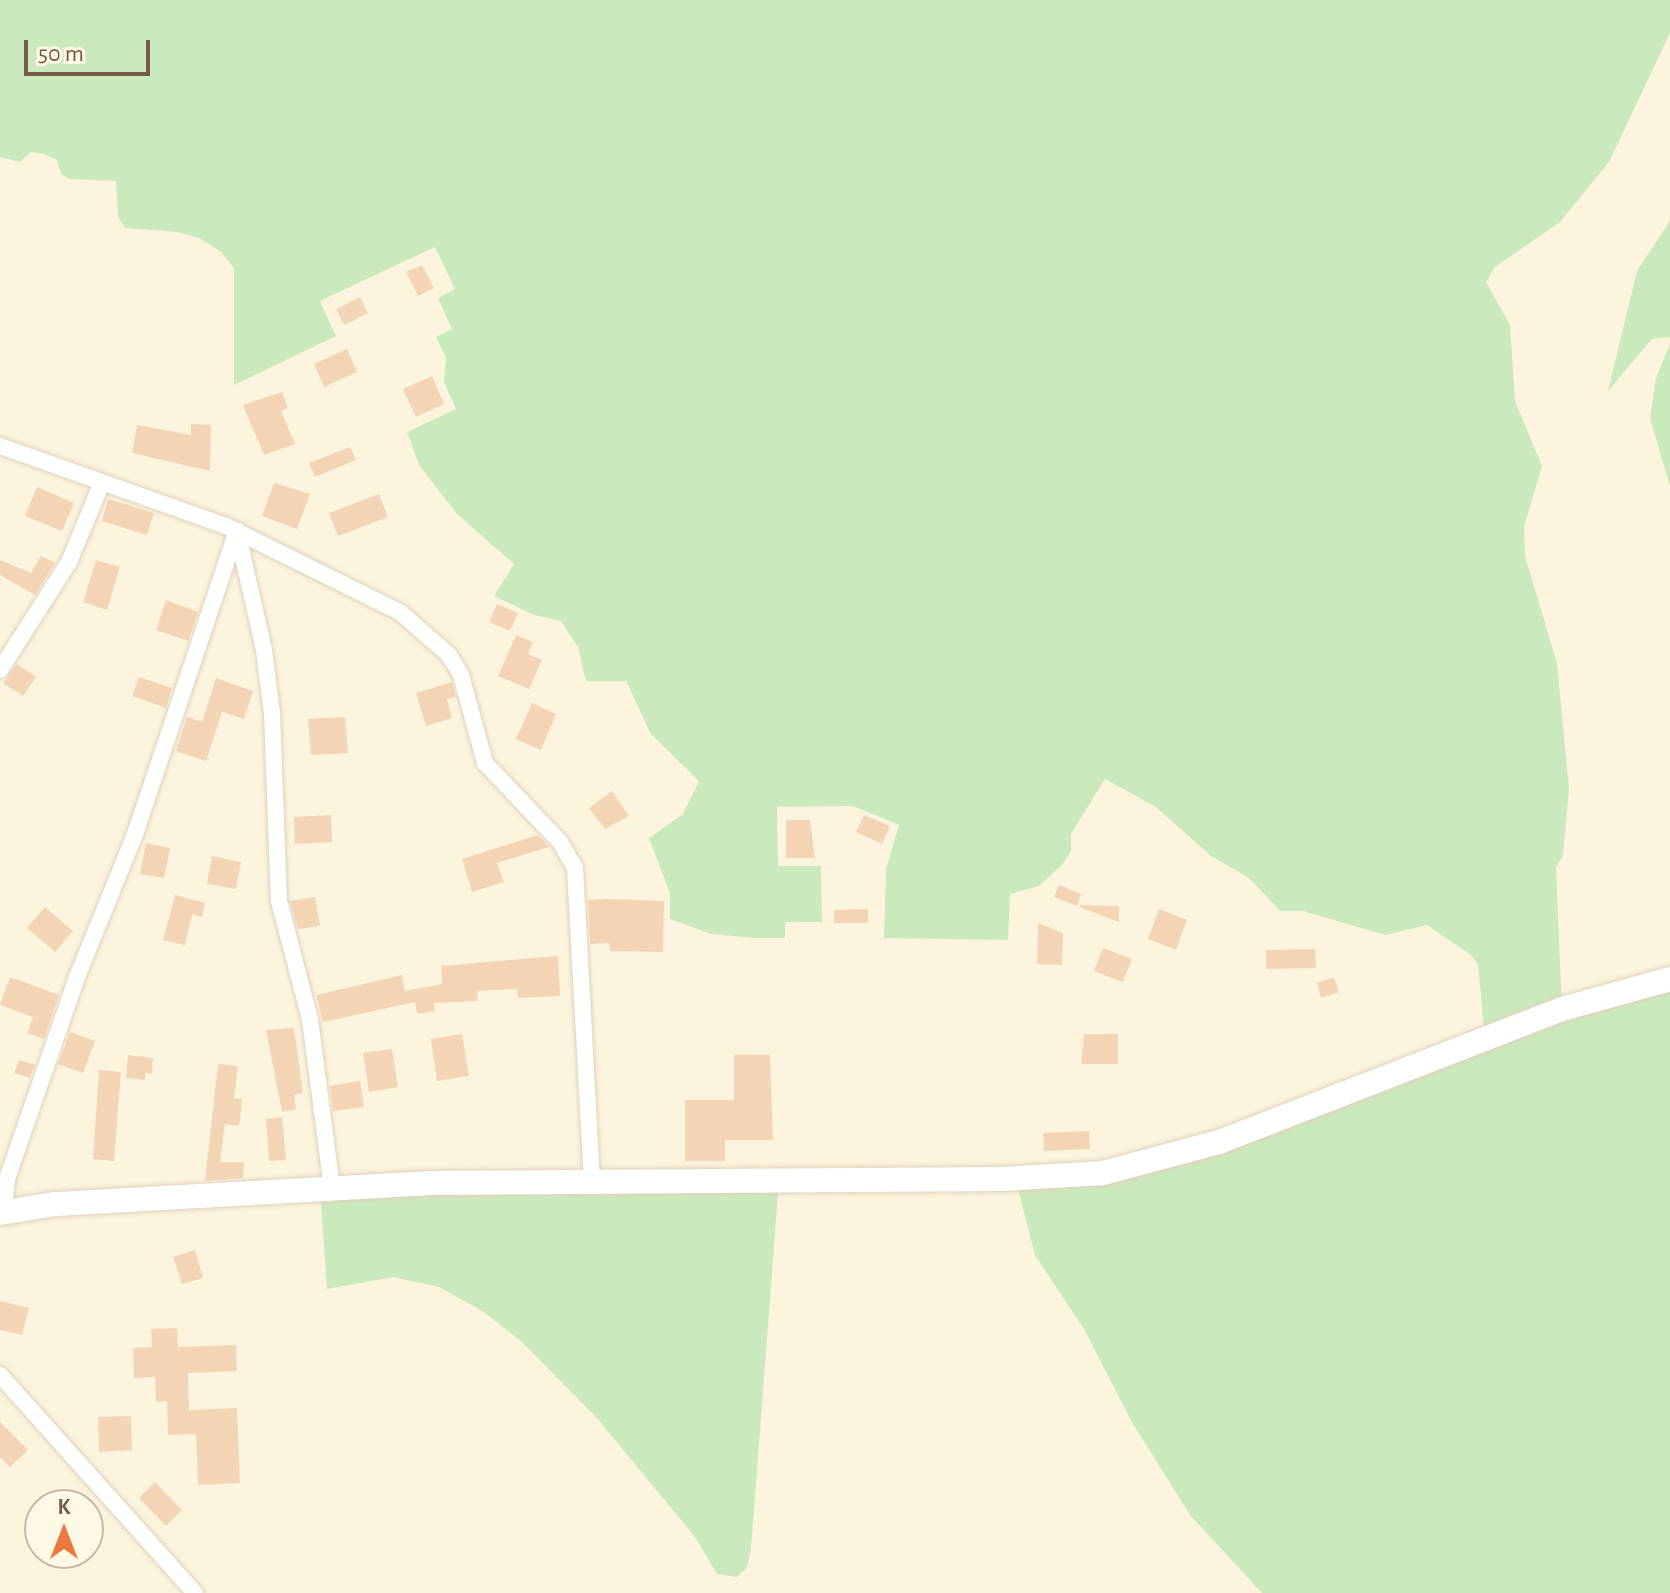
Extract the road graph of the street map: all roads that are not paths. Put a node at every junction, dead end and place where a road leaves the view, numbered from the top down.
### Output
1 (0, 446) edge
2 (101, 485) junction
3 (237, 531) junction
4 (0, 670) edge
5 (1670, 979) edge
6 (592, 1180) junction
7 (332, 1188) junction
8 (2, 1213) edge
9 (0, 1375) edge
10 (195, 1593) edge

1 - 2 street
2 - 3 street
2 - 4 street
3 - 6 street
3 - 7 street
3 - 8 street
5 - 6 street
6 - 7 street
7 - 8 street
9 - 10 street

